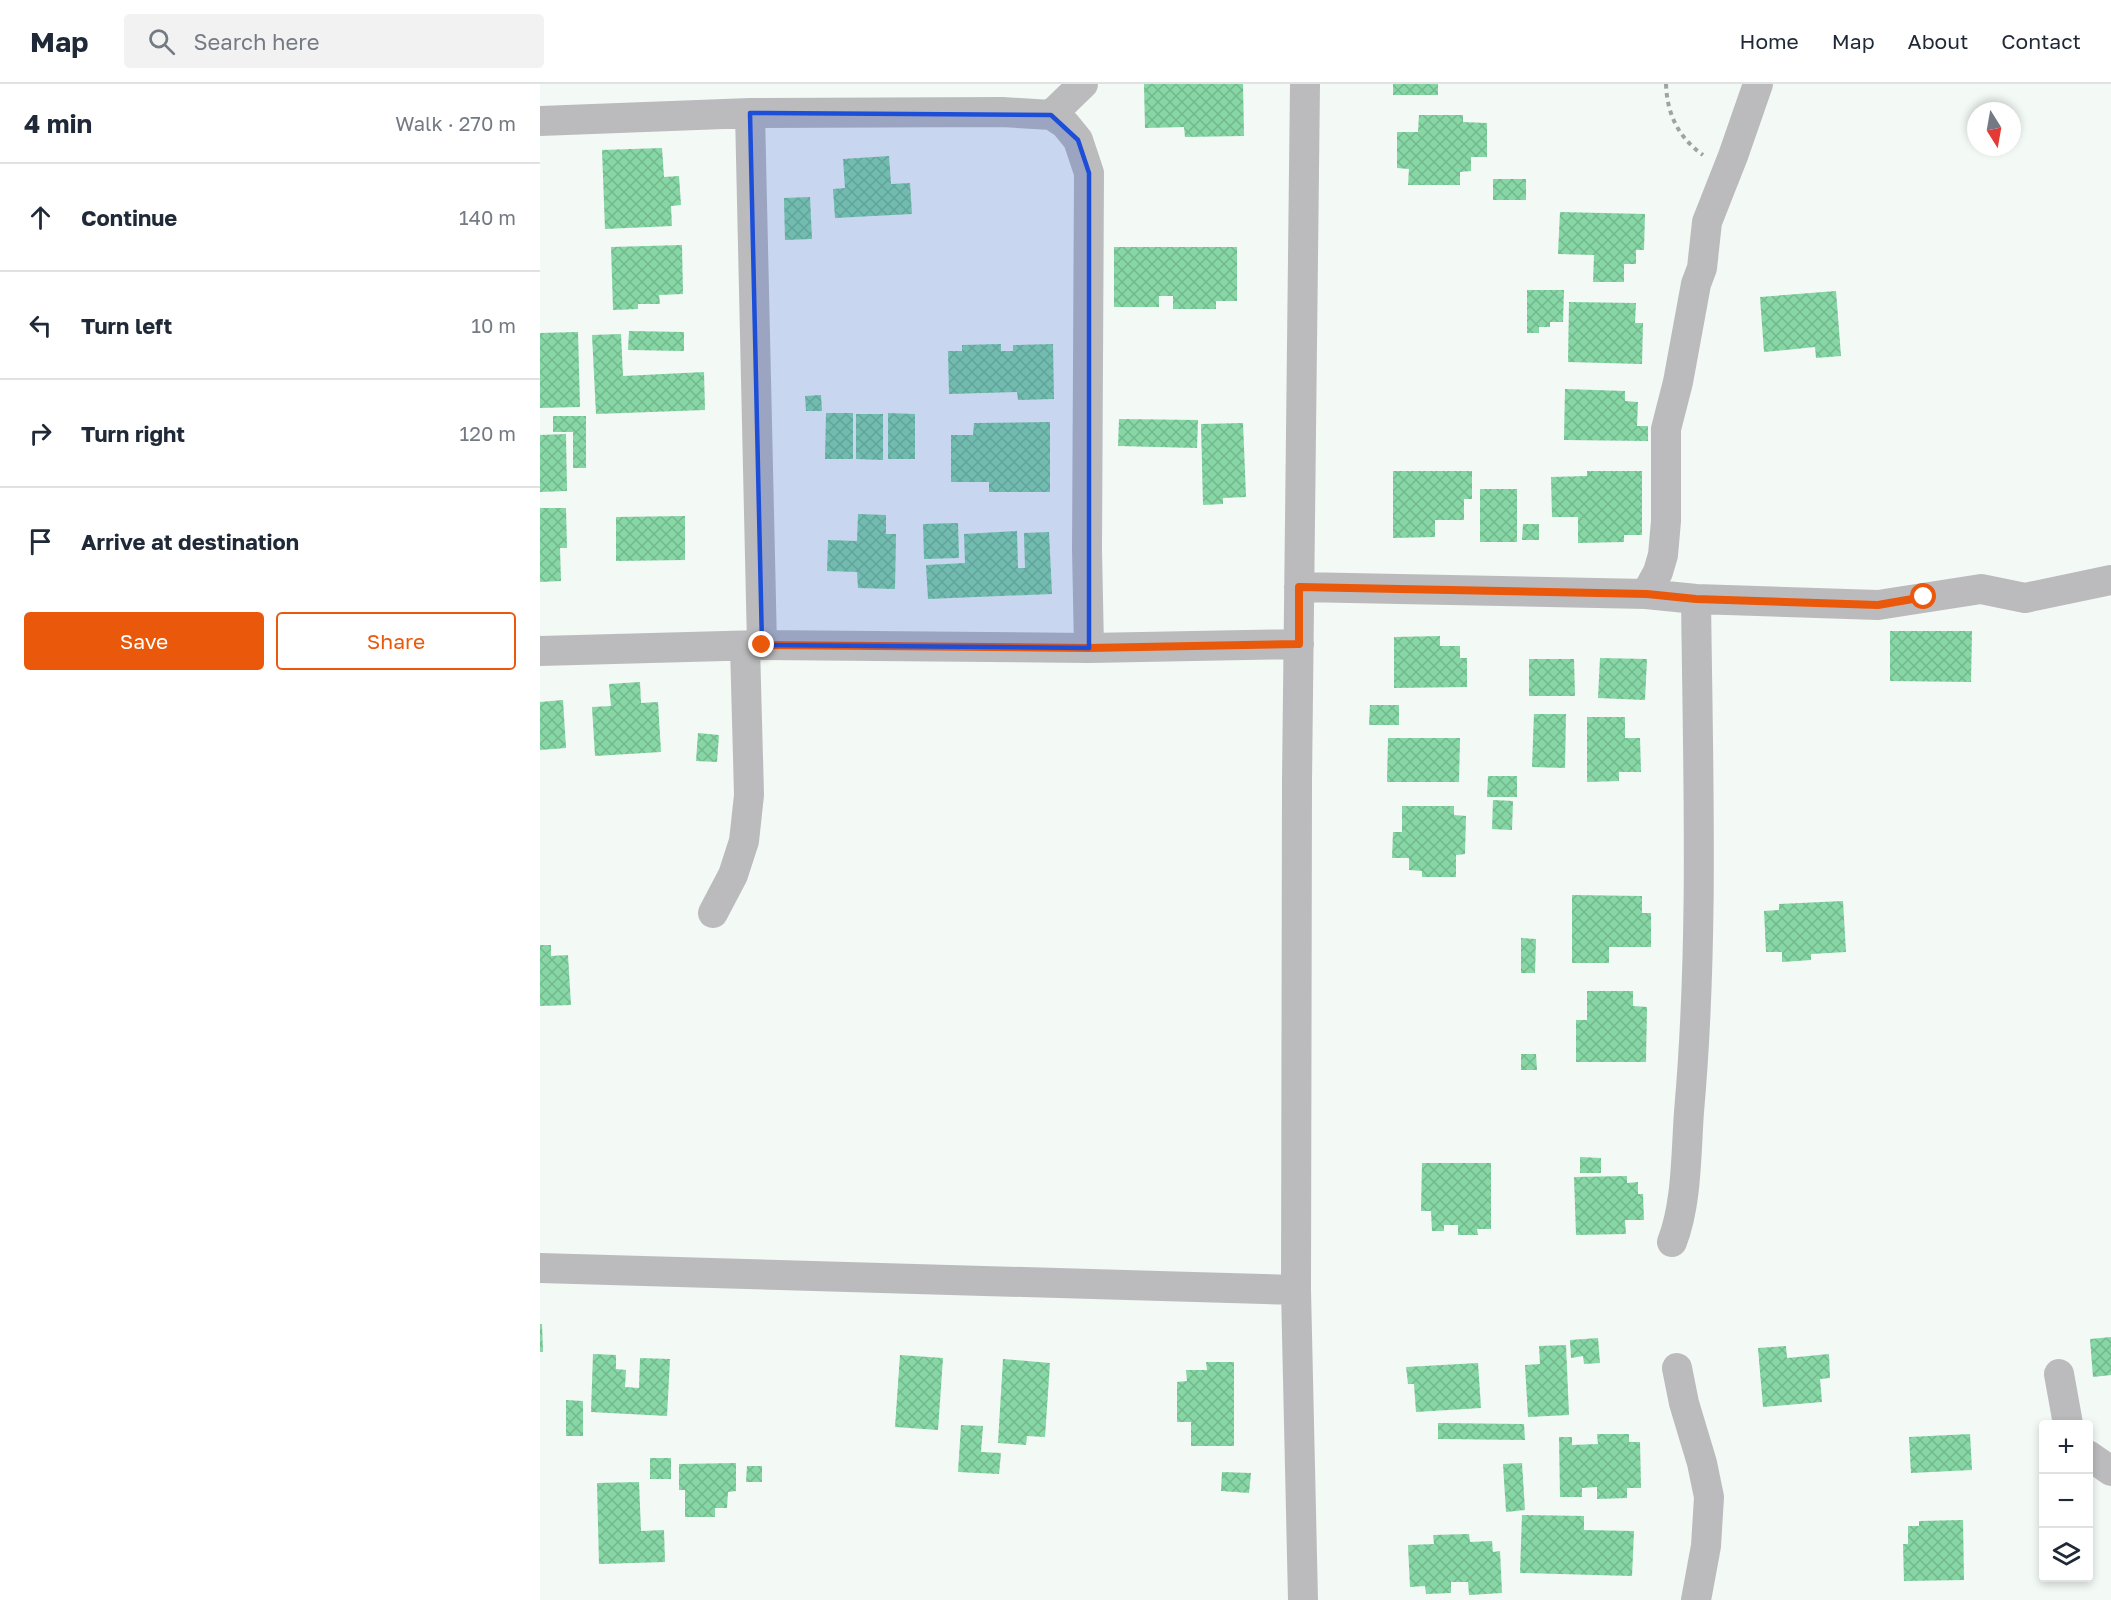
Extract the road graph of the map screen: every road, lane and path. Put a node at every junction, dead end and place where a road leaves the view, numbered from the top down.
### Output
1 (1083, 84) edge
2 (1305, 84) edge
3 (1666, 84) edge
4 (1758, 84) edge
5 (750, 112) junction
6 (1051, 115) junction
7 (540, 121) edge
8 (1728, 169) junction
9 (2111, 580) edge
10 (1299, 587) junction
11 (1647, 594) junction
12 (1696, 599) junction
13 (1299, 644) junction
14 (753, 646) junction
15 (1089, 648) junction
16 (540, 651) edge
17 (713, 913) dead end
18 (1672, 1242) dead end
19 (540, 1268) edge
20 (1296, 1290) junction
21 (1677, 1368) dead end
22 (2059, 1374) dead end
23 (2067, 1420) edge
24 (2093, 1458) edge
25 (2111, 1471) edge
26 (1303, 1600) edge
27 (1696, 1600) edge

1 - 6 street
2 - 10 street
3 - 8 path
4 - 8 street
5 - 6 street
5 - 7 street
5 - 14 street
6 - 15 street
8 - 11 street
9 - 12 street
10 - 11 street
10 - 13 street
11 - 12 street
12 - 18 street
13 - 15 street
13 - 20 street
14 - 15 street
14 - 16 street
14 - 17 street
19 - 20 street
20 - 26 street
21 - 27 street
22 - 23 street
24 - 25 street

